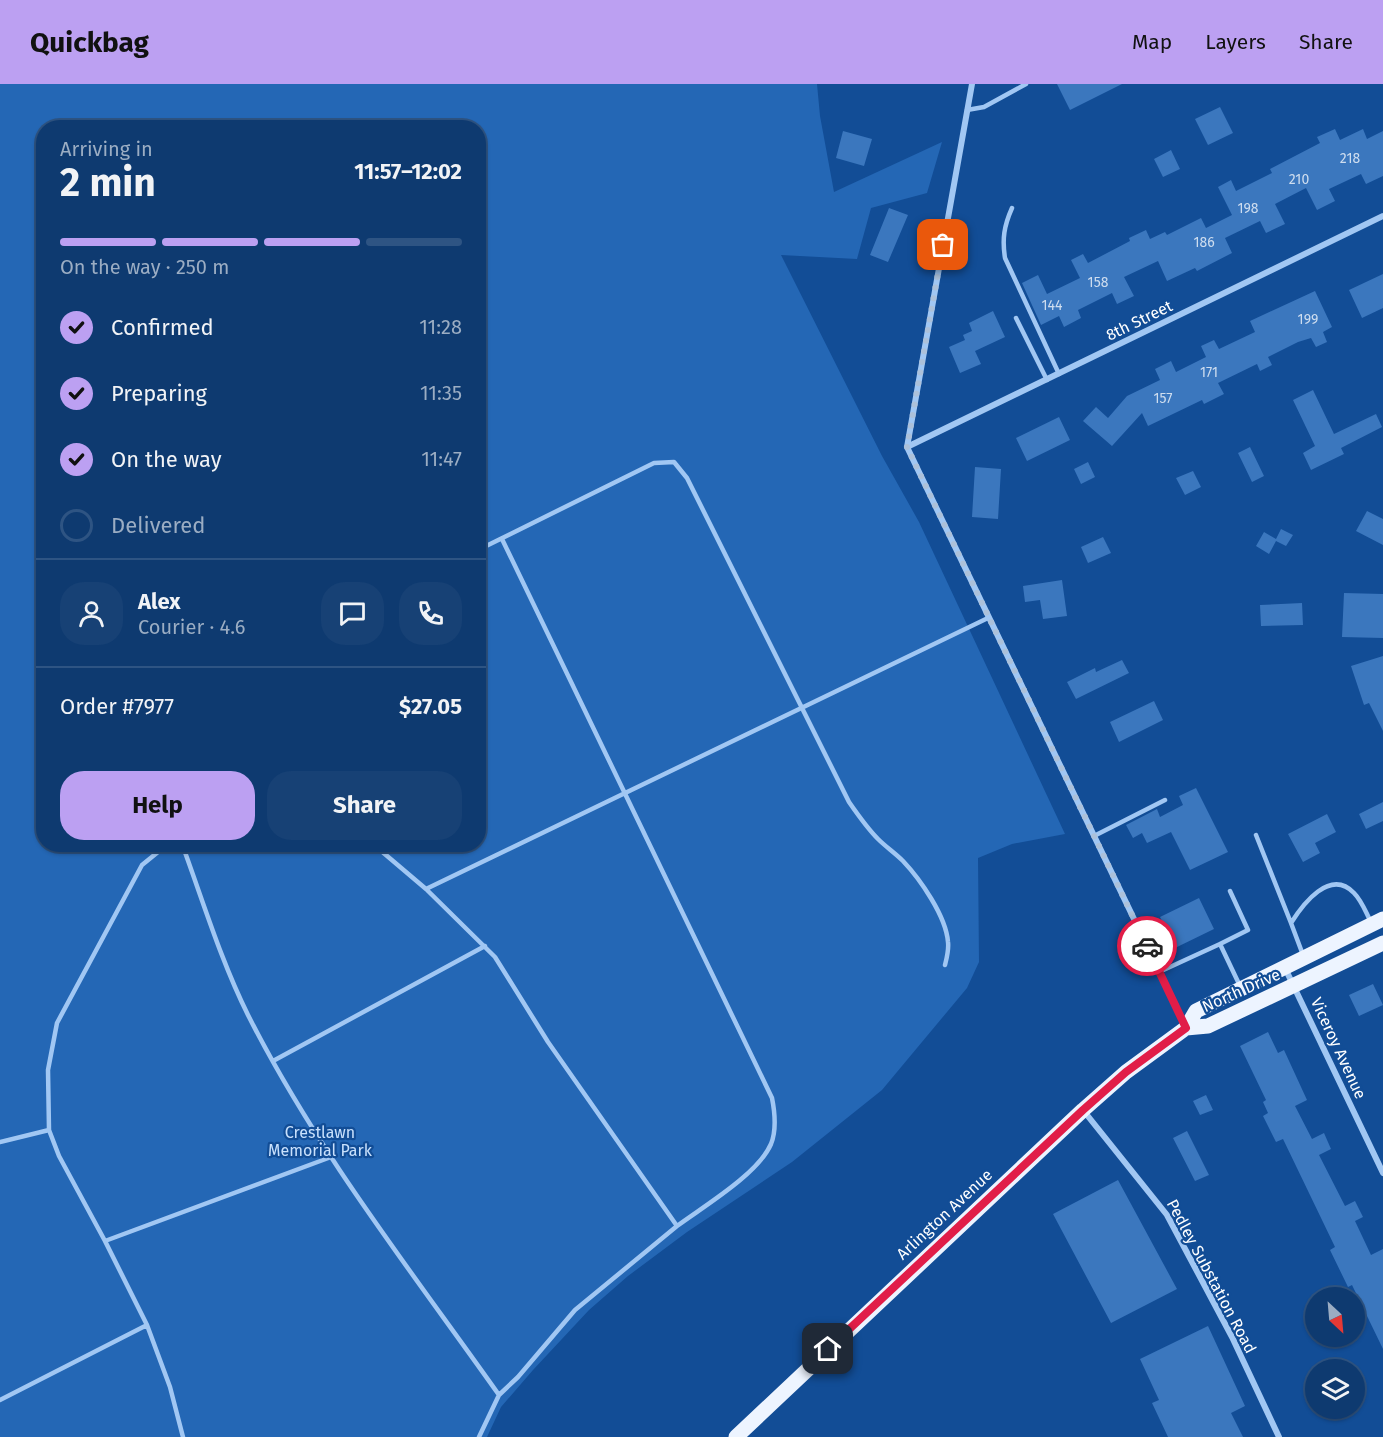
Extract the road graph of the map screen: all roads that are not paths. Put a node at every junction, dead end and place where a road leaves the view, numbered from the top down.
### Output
1 (972, 84) edge
2 (1026, 84) edge
3 (967, 110) junction
4 (1012, 208) dead end
5 (1383, 216) edge
6 (1016, 318) dead end
7 (1059, 374) junction
8 (1047, 380) junction
9 (907, 447) junction
10 (502, 539) junction
11 (486, 546) edge
12 (988, 618) junction
13 (801, 709) junction
14 (626, 793) junction
15 (1165, 800) dead end
16 (1256, 835) dead end
17 (1094, 836) junction
18 (158, 852) edge
19 (185, 852) edge
20 (382, 852) edge
21 (426, 889) junction
22 (1230, 891) dead end
23 (1378, 922) edge
24 (1291, 923) junction
25 (1383, 943) edge
26 (1220, 944) junction
27 (485, 946) junction
28 (1304, 958) junction
29 (945, 965) dead end
30 (1285, 967) junction
31 (1159, 972) junction
32 (1294, 986) junction
33 (1241, 989) junction
34 (1186, 1028) junction
35 (273, 1061) junction
36 (1083, 1110) junction
37 (49, 1130) junction
38 (0, 1142) edge
39 (331, 1157) junction
40 (1383, 1173) edge
41 (677, 1226) junction
42 (105, 1241) junction
43 (147, 1325) junction
44 (499, 1395) junction
45 (0, 1400) edge
46 (183, 1437) edge
47 (479, 1437) edge
48 (736, 1437) edge
49 (1279, 1437) edge

1 - 3 street
2 - 3 lane
3 - 9 street
4 - 7 lane
5 - 7 street, 8th Street
6 - 8 lane
7 - 8 street, 8th Street
8 - 9 street, 8th Street
9 - 12 street
10 - 11 lane
10 - 13 lane
10 - 14 lane
12 - 13 lane
12 - 17 street
13 - 14 lane
13 - 29 lane
14 - 21 lane
14 - 41 lane
15 - 17 lane
16 - 24 lane
17 - 31 street
18 - 37 lane
19 - 35 lane
20 - 21 lane
21 - 27 lane
22 - 26 lane
23 - 24 lane
23 - 28 main road, North Drive
24 - 28 lane
25 - 32 main road, North Drive
26 - 31 lane
26 - 33 lane
27 - 35 lane
27 - 41 lane
28 - 30 main road, North Drive
30 - 32 street, Viceroy Avenue
30 - 33 main road, North Drive
31 - 34 street
32 - 34 main road, North Drive
32 - 40 street, Viceroy Avenue
33 - 34 main road, North Drive
34 - 36 main road, Arlington Avenue
35 - 39 lane
36 - 48 main road, Arlington Avenue
36 - 49 street, Pedley Substation Road
37 - 38 lane
37 - 42 lane
39 - 42 lane
39 - 44 lane
41 - 44 lane
42 - 43 lane
43 - 45 lane
43 - 46 lane
44 - 47 lane

